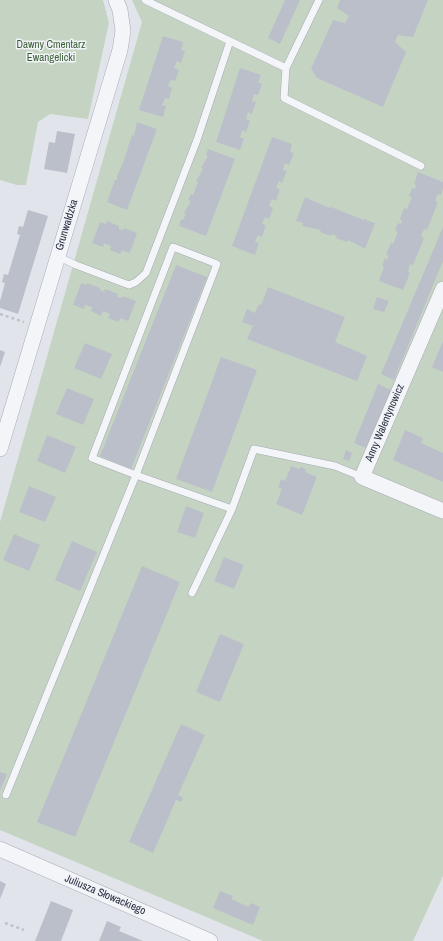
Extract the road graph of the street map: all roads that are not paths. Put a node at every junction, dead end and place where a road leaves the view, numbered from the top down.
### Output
1 (116, 0) edge
2 (144, 0) edge
3 (319, 0) edge
4 (230, 41) junction
5 (286, 68) junction
6 (421, 166) dead end
7 (57, 256) junction
8 (443, 289) edge
9 (0, 449) edge
10 (136, 475) junction
11 (362, 477) junction
12 (232, 509) junction
13 (443, 511) edge
14 (192, 593) dead end
15 (6, 795) dead end
16 (0, 848) edge
17 (210, 941) edge

1 - 7 street, Grunwaldzka
2 - 4 lane
3 - 5 lane
4 - 5 lane
4 - 7 lane
5 - 6 lane
7 - 9 street, Grunwaldzka
8 - 11 street, Anny Walentynowicz
10 - 10 lane
10 - 12 lane
10 - 15 lane
11 - 12 lane
11 - 13 street
12 - 14 lane
16 - 17 street, Juliusza Słowackiego

